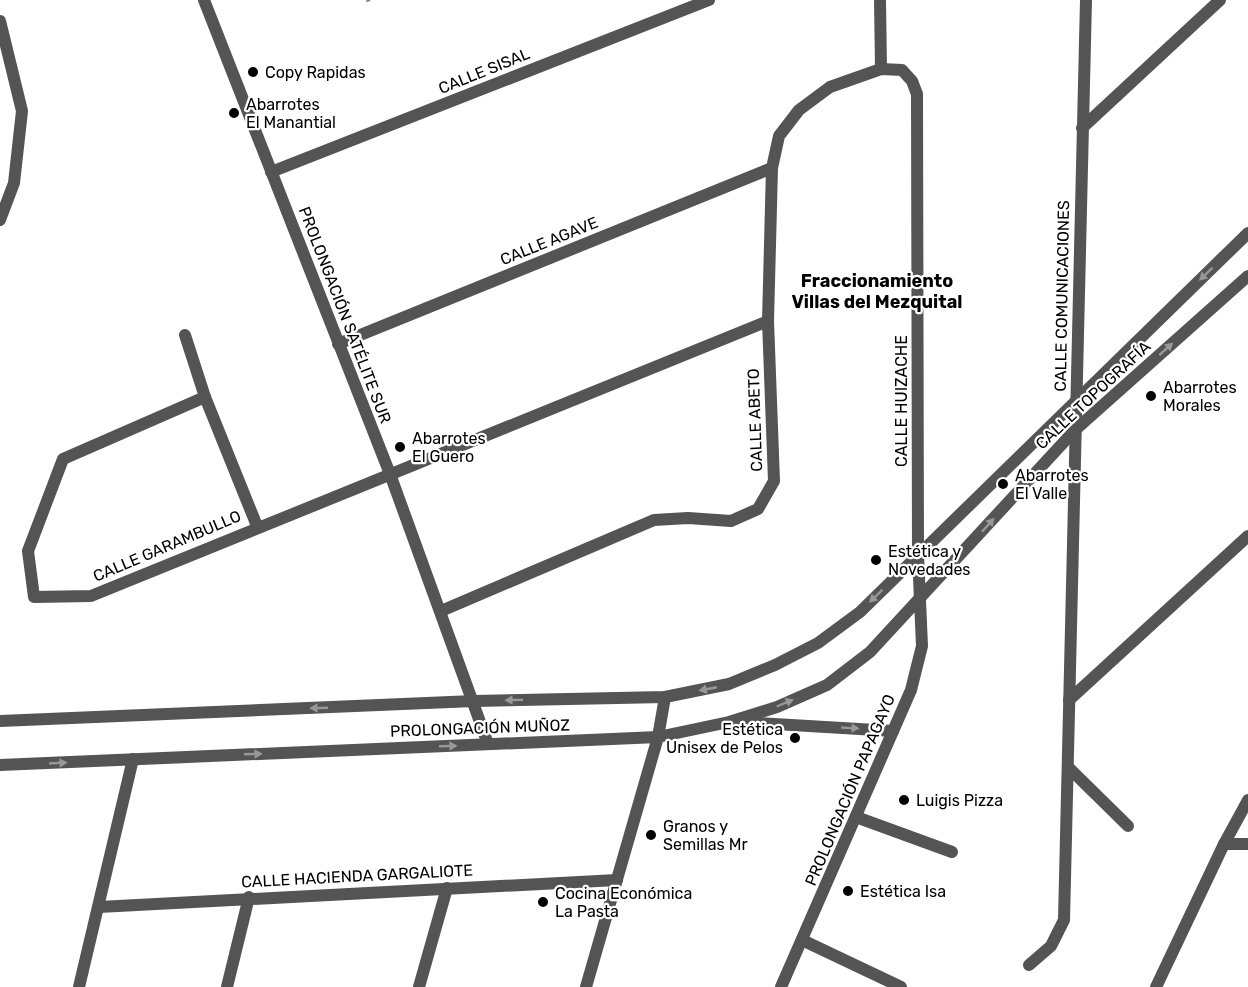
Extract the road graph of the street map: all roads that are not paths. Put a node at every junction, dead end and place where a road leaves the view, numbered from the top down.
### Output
1 (204, 0) edge
2 (709, 0) edge
3 (880, 0) edge
4 (1086, 0) edge
5 (1220, 0) edge
6 (0, 21) edge
7 (881, 69) junction
8 (1082, 128) junction
9 (772, 168) junction
10 (271, 172) junction
11 (0, 220) edge
12 (1248, 233) edge
13 (1248, 276) edge
14 (768, 321) junction
15 (184, 335) dead end
16 (338, 344) junction
17 (206, 397) junction
18 (1076, 399) junction
19 (1075, 430) junction
20 (390, 474) junction
21 (257, 526) junction
22 (1248, 536) edge
23 (918, 555) junction
24 (921, 600) junction
25 (441, 611) junction
26 (665, 697) junction
27 (1069, 700) junction
28 (474, 701) junction
29 (0, 721) edge
30 (729, 722) junction
31 (893, 730) junction
32 (658, 737) junction
33 (488, 744) junction
34 (134, 759) junction
35 (0, 765) edge
36 (1068, 767) junction
37 (1248, 800) edge
38 (856, 818) junction
39 (1128, 826) dead end
40 (1224, 844) junction
41 (1248, 844) edge
42 (952, 852) dead end
43 (617, 880) junction
44 (447, 888) junction
45 (249, 897) junction
46 (99, 907) junction
47 (802, 940) junction
48 (1029, 965) dead end
49 (79, 987) edge
50 (227, 987) edge
51 (419, 987) edge
52 (586, 987) edge
53 (781, 987) edge
54 (901, 987) edge
55 (1156, 987) edge

1 - 10 street, PROLONGACIÓN SATÉLITE SUR
2 - 10 street, CALLE SISAL
3 - 7 street
4 - 8 street, CALLE COMUNICACIONES
5 - 8 street
6 - 11 street
7 - 9 street, CALLE ABETO
7 - 23 street, CALLE HUIZACHE
8 - 18 street, CALLE COMUNICACIONES
9 - 14 street, CALLE ABETO
9 - 16 street, CALLE AGAVE
10 - 16 street, PROLONGACIÓN SATÉLITE SUR
12 -> 18 street, CALLE TOPOGRAFÍA
19 -> 13 street, CALLE TOPOGRAFÍA
14 - 20 street
14 - 25 street, CALLE ABETO
15 - 17 street, CALLE GARAMBULLO
16 - 20 street, PROLONGACIÓN SATÉLITE SUR
17 - 21 street, CALLE GARAMBULLO
17 - 21 street, CALLE GARAMBULLO
18 - 19 street, CALLE COMUNICACIONES
18 - 23 street, CALLE TOPOGRAFÍA
24 -> 19 street, CALLE TOPOGRAFÍA
19 - 27 street, CALLE COMUNICACIONES
20 - 21 street
20 - 25 street, PROLONGACIÓN SATÉLITE SUR
22 - 27 street
23 - 24 street, CALLE HUIZACHE
23 -> 26 street, PROLONGACIÓN MUÑOZ
30 -> 24 street, PROLONGACIÓN MUÑOZ
24 - 31 street, PROLONGACIÓN PAPAGAYO
25 - 28 street, PROLONGACIÓN SATÉLITE SUR
26 -> 28 street, PROLONGACIÓN MUÑOZ
26 - 32 street
27 - 36 street, CALLE COMUNICACIONES
28 -> 29 street, PROLONGACIÓN MUÑOZ
28 - 33 street, PROLONGACIÓN SATÉLITE SUR
30 -> 31 street
30 - 32 street, PROLONGACIÓN MUÑOZ
31 - 38 street, PROLONGACIÓN PAPAGAYO
32 - 33 street, PROLONGACIÓN MUÑOZ
32 - 43 street
34 -> 33 street, PROLONGACIÓN MUÑOZ
35 -> 34 street, PROLONGACIÓN MUÑOZ
34 - 46 street
36 - 39 street
36 - 48 street, CALLE COMUNICACIONES
37 - 40 street
38 - 42 street
38 - 47 street, PROLONGACIÓN PAPAGAYO
40 - 41 street
40 - 55 street
43 - 44 street, CALLE HACIENDA GARGALIOTE
43 - 52 street
44 - 45 street, CALLE HACIENDA GARGALIOTE
44 - 51 street
45 - 46 street, CALLE HACIENDA GARGALIOTE
45 - 50 street
46 - 49 street
47 - 53 street, PROLONGACIÓN PAPAGAYO
47 - 54 street

